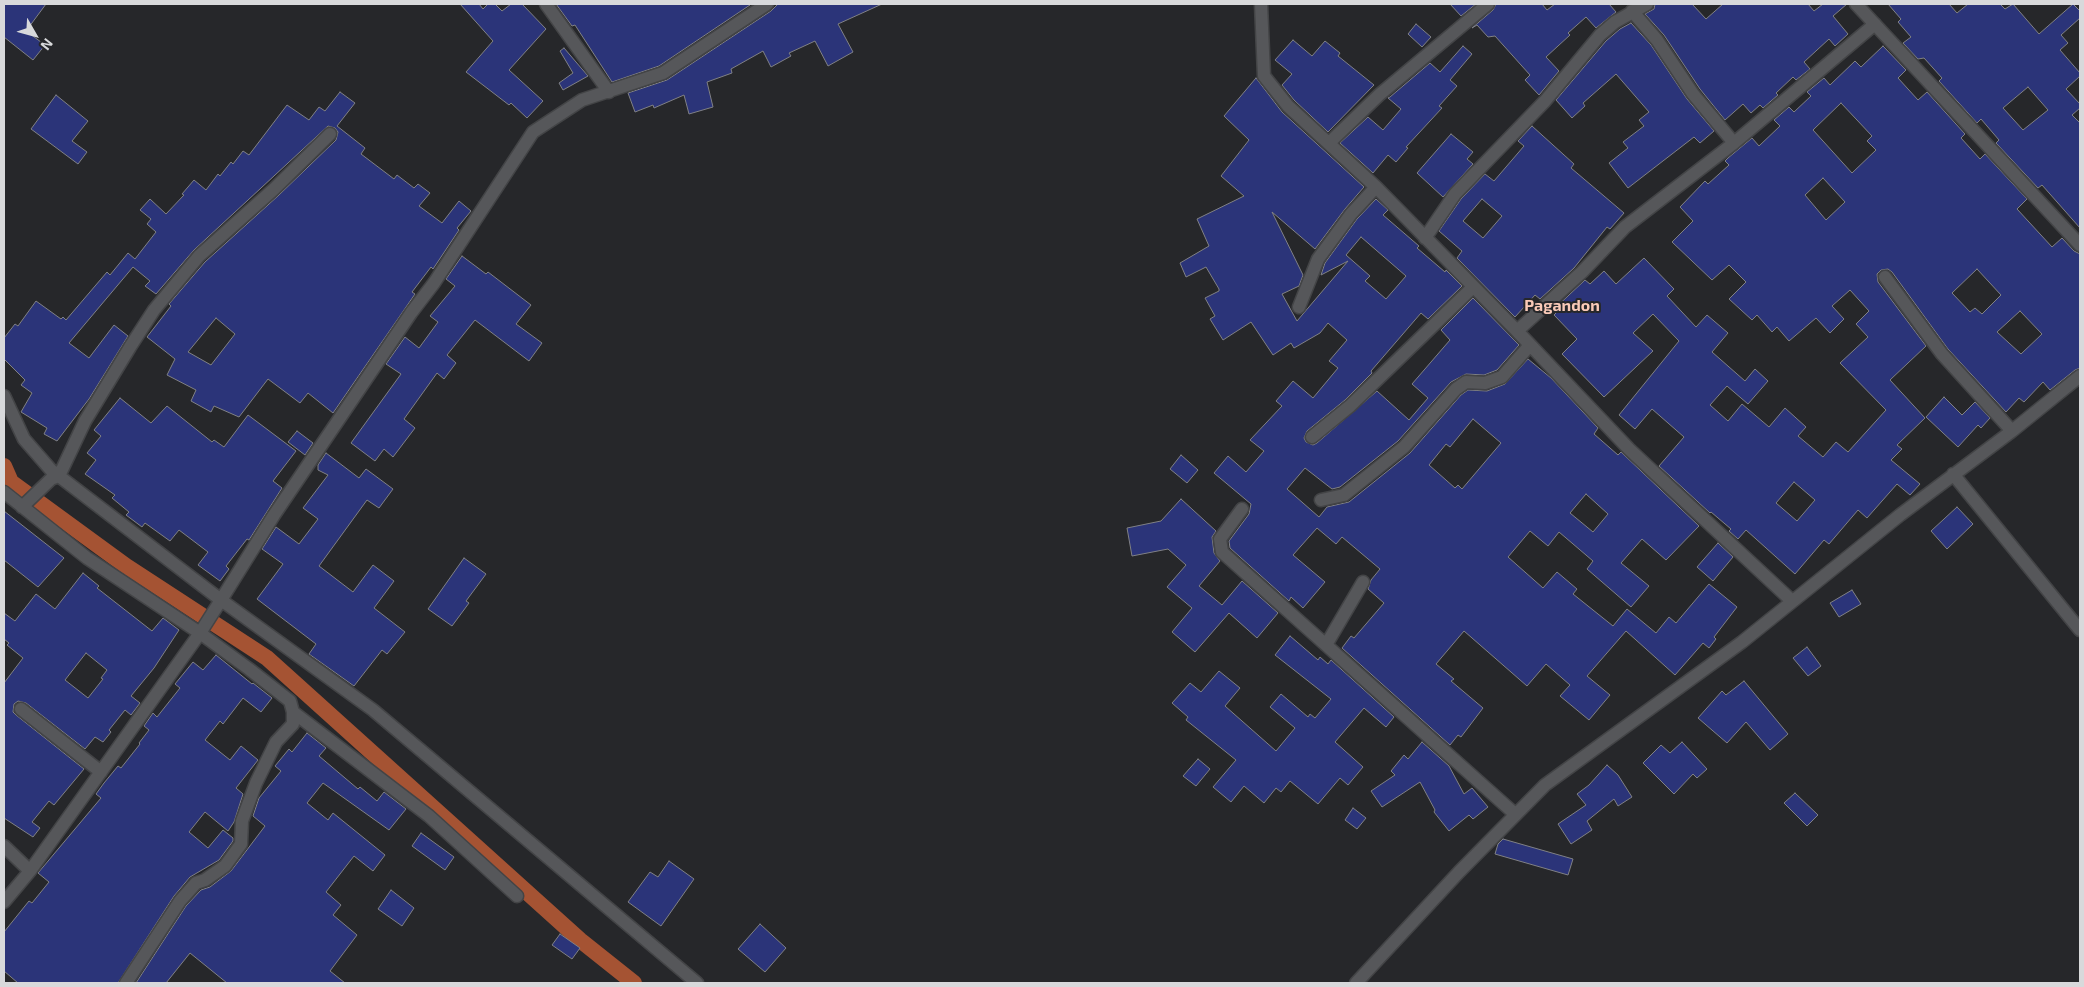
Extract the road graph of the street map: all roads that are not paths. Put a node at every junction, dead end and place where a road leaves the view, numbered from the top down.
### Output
1 (546, 4) edge
2 (767, 4) edge
3 (1260, 4) edge
4 (1488, 4) edge
5 (1647, 4) edge
6 (1856, 4) edge
7 (1632, 11) junction
8 (1875, 24) junction
9 (609, 92) junction
10 (330, 134) dead end
11 (1329, 143) junction
12 (1734, 143) junction
13 (1376, 187) junction
14 (1425, 238) junction
15 (2080, 246) edge
16 (1885, 277) dead end
17 (1474, 287) junction
18 (1299, 307) dead end
19 (1517, 331) junction
20 (1530, 345) junction
21 (2080, 376) edge
22 (4, 396) edge
23 (2012, 431) junction
24 (1312, 437) dead end
25 (1953, 474) junction
26 (55, 478) junction
27 (4, 492) edge
28 (1321, 500) dead end
29 (27, 503) junction
30 (1242, 509) dead end
31 (1363, 582) dead end
32 (1792, 601) junction
33 (218, 603) junction
34 (202, 630) junction
35 (2080, 630) edge
36 (1326, 646) junction
37 (20, 709) dead end
38 (293, 712) junction
39 (101, 772) junction
40 (1514, 814) junction
41 (4, 846) edge
42 (30, 871) junction
43 (517, 896) dead end
44 (4, 902) edge
45 (126, 983) edge
46 (697, 983) edge
47 (1356, 983) edge

1 - 9 street
2 - 9 street
3 - 11 street
4 - 11 street
5 - 7 street
6 - 8 street
7 - 12 street
7 - 14 street
8 - 12 street
8 - 15 street
9 - 33 street
10 - 26 street
11 - 13 street
12 - 19 street
13 - 14 street
13 - 18 street
14 - 17 street
16 - 23 street
17 - 19 street
17 - 24 street
19 - 20 street
20 - 28 street
20 - 32 street
21 - 23 street
22 - 26 street
23 - 25 street
25 - 32 street
25 - 35 street
26 - 29 street
26 - 33 street
27 - 29 street
29 - 34 street
30 - 36 street
31 - 36 street
32 - 40 street
33 - 34 street
33 - 46 street
34 - 38 street
34 - 39 street
36 - 40 street
37 - 39 street
38 - 43 street
38 - 45 street
39 - 42 street
40 - 47 street
41 - 42 street
42 - 44 street

